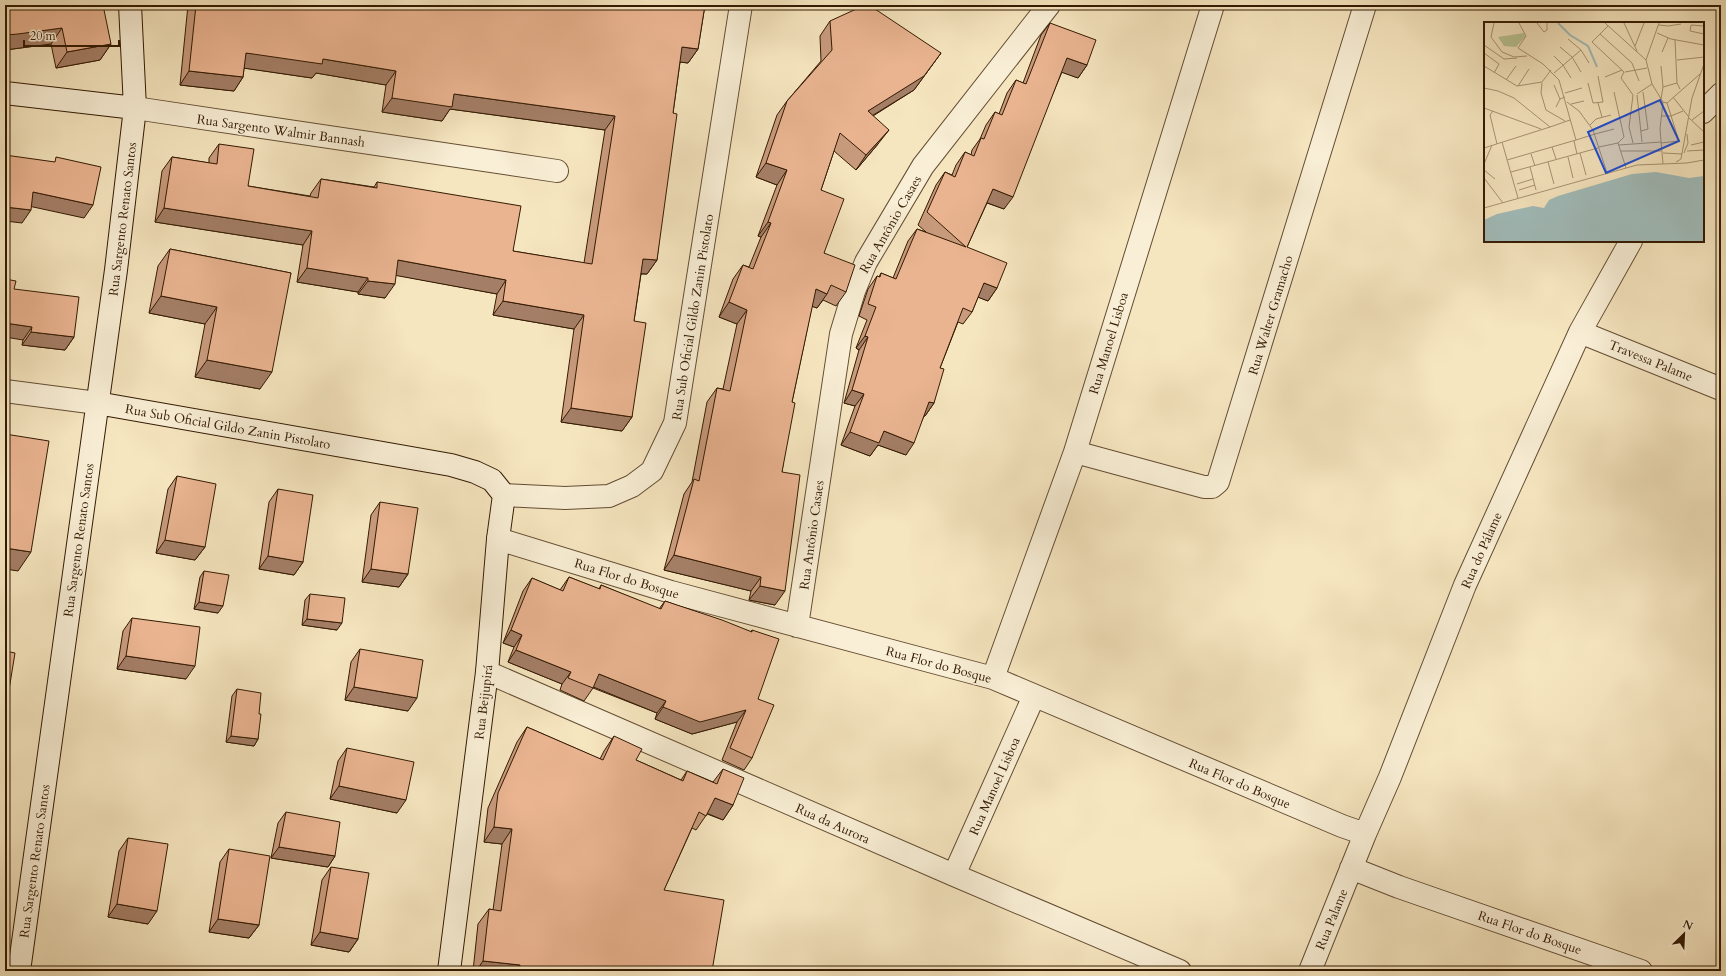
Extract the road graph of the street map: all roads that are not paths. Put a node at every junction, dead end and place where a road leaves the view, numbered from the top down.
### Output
1 (130, 5) edge
2 (741, 5) edge
3 (1049, 5) edge
4 (1213, 5) edge
5 (1365, 5) edge
6 (5, 93) edge
7 (1721, 94) edge
8 (135, 108) junction
9 (1704, 111) edge
10 (557, 171) dead end
11 (1630, 242) edge
12 (1580, 332) junction
13 (1721, 389) edge
14 (5, 391) edge
15 (97, 403) junction
16 (1075, 452) junction
17 (504, 495) junction
18 (498, 539) junction
19 (798, 626) junction
20 (487, 672) junction
21 (993, 678) junction
22 (1034, 696) junction
23 (1365, 834) junction
24 (1351, 868) junction
25 (954, 875) junction
26 (19, 971) edge
27 (449, 971) edge
28 (1180, 971) edge
29 (1310, 971) edge
30 (1641, 971) edge

1 - 8 street, Rua Sargento Renato Santos
2 - 17 street, Rua Sub Oficial Gildo Zanin Pistolato
3 - 19 street, Rua Antônio Casaes
4 - 16 street, Rua Manoel Lisboa
5 - 16 street, Rua Walter Gramacho
6 - 8 street, Rua Sargento Walmir Bannash
7 - 9 street
8 - 10 street, Rua Sargento Walmir Bannash
8 - 15 street, Rua Sargento Renato Santos
11 - 12 street, Rua do Pálame
12 - 13 street, Travessa Palame
12 - 23 street, Rua do Pálame
14 - 15 street, Rua Sub Oficial Gildo Zanin Pistolato
15 - 17 street, Rua Sub Oficial Gildo Zanin Pistolato
15 - 26 street, Rua Sargento Renato Santos
16 - 21 street, Rua Manoel Lisboa
17 - 18 street, Rua Beijupirá
18 - 19 street, Rua Flor do Bosque
18 - 20 street, Rua Beijupirá
19 - 21 street, Rua Flor do Bosque
20 - 25 street, Rua da Aurora
20 - 27 street, Rua Beijupirá
21 - 22 street, Rua Flor do Bosque
22 - 23 street, Rua Flor do Bosque
22 - 25 street, Rua Manoel Lisboa
23 - 24 street, Rua do Pálame
24 - 29 street, Rua Palame
24 - 30 street, Rua Flor do Bosque
25 - 28 street, Rua da Aurora

